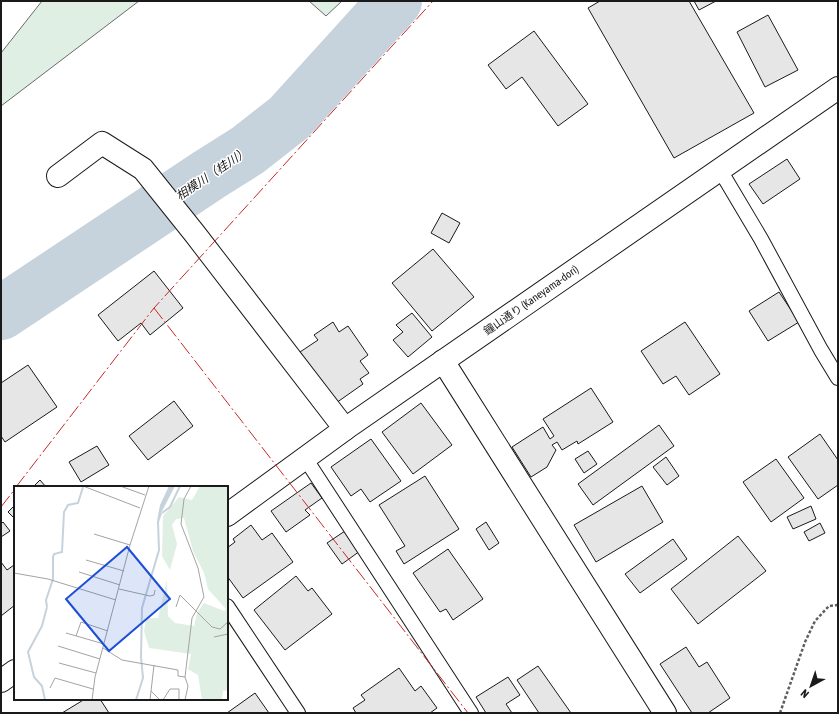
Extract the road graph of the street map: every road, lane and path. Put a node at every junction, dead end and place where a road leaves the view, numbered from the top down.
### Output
1 (837, 90) edge
2 (720, 170) junction
3 (58, 176) dead end
4 (443, 361) junction
5 (838, 378) edge
6 (346, 429) junction
7 (306, 458) junction
8 (228, 514) edge
9 (838, 605) edge
10 (228, 608) edge
11 (14, 671) edge
12 (1, 681) edge
13 (298, 713) edge
14 (471, 713) edge
15 (665, 713) edge
16 (780, 713) edge

1 - 2 street, 鐘山通り (Kaneyama-dori)
2 - 4 street, 鐘山通り (Kaneyama-dori)
2 - 5 lane
3 - 6 street
4 - 6 street, 鐘山通り (Kaneyama-dori)
4 - 15 street
6 - 7 street, 鐘山通り (Kaneyama-dori)
7 - 8 street, 鐘山通り (Kaneyama-dori)
7 - 14 lane
9 - 16 path
10 - 13 lane
11 - 12 street

